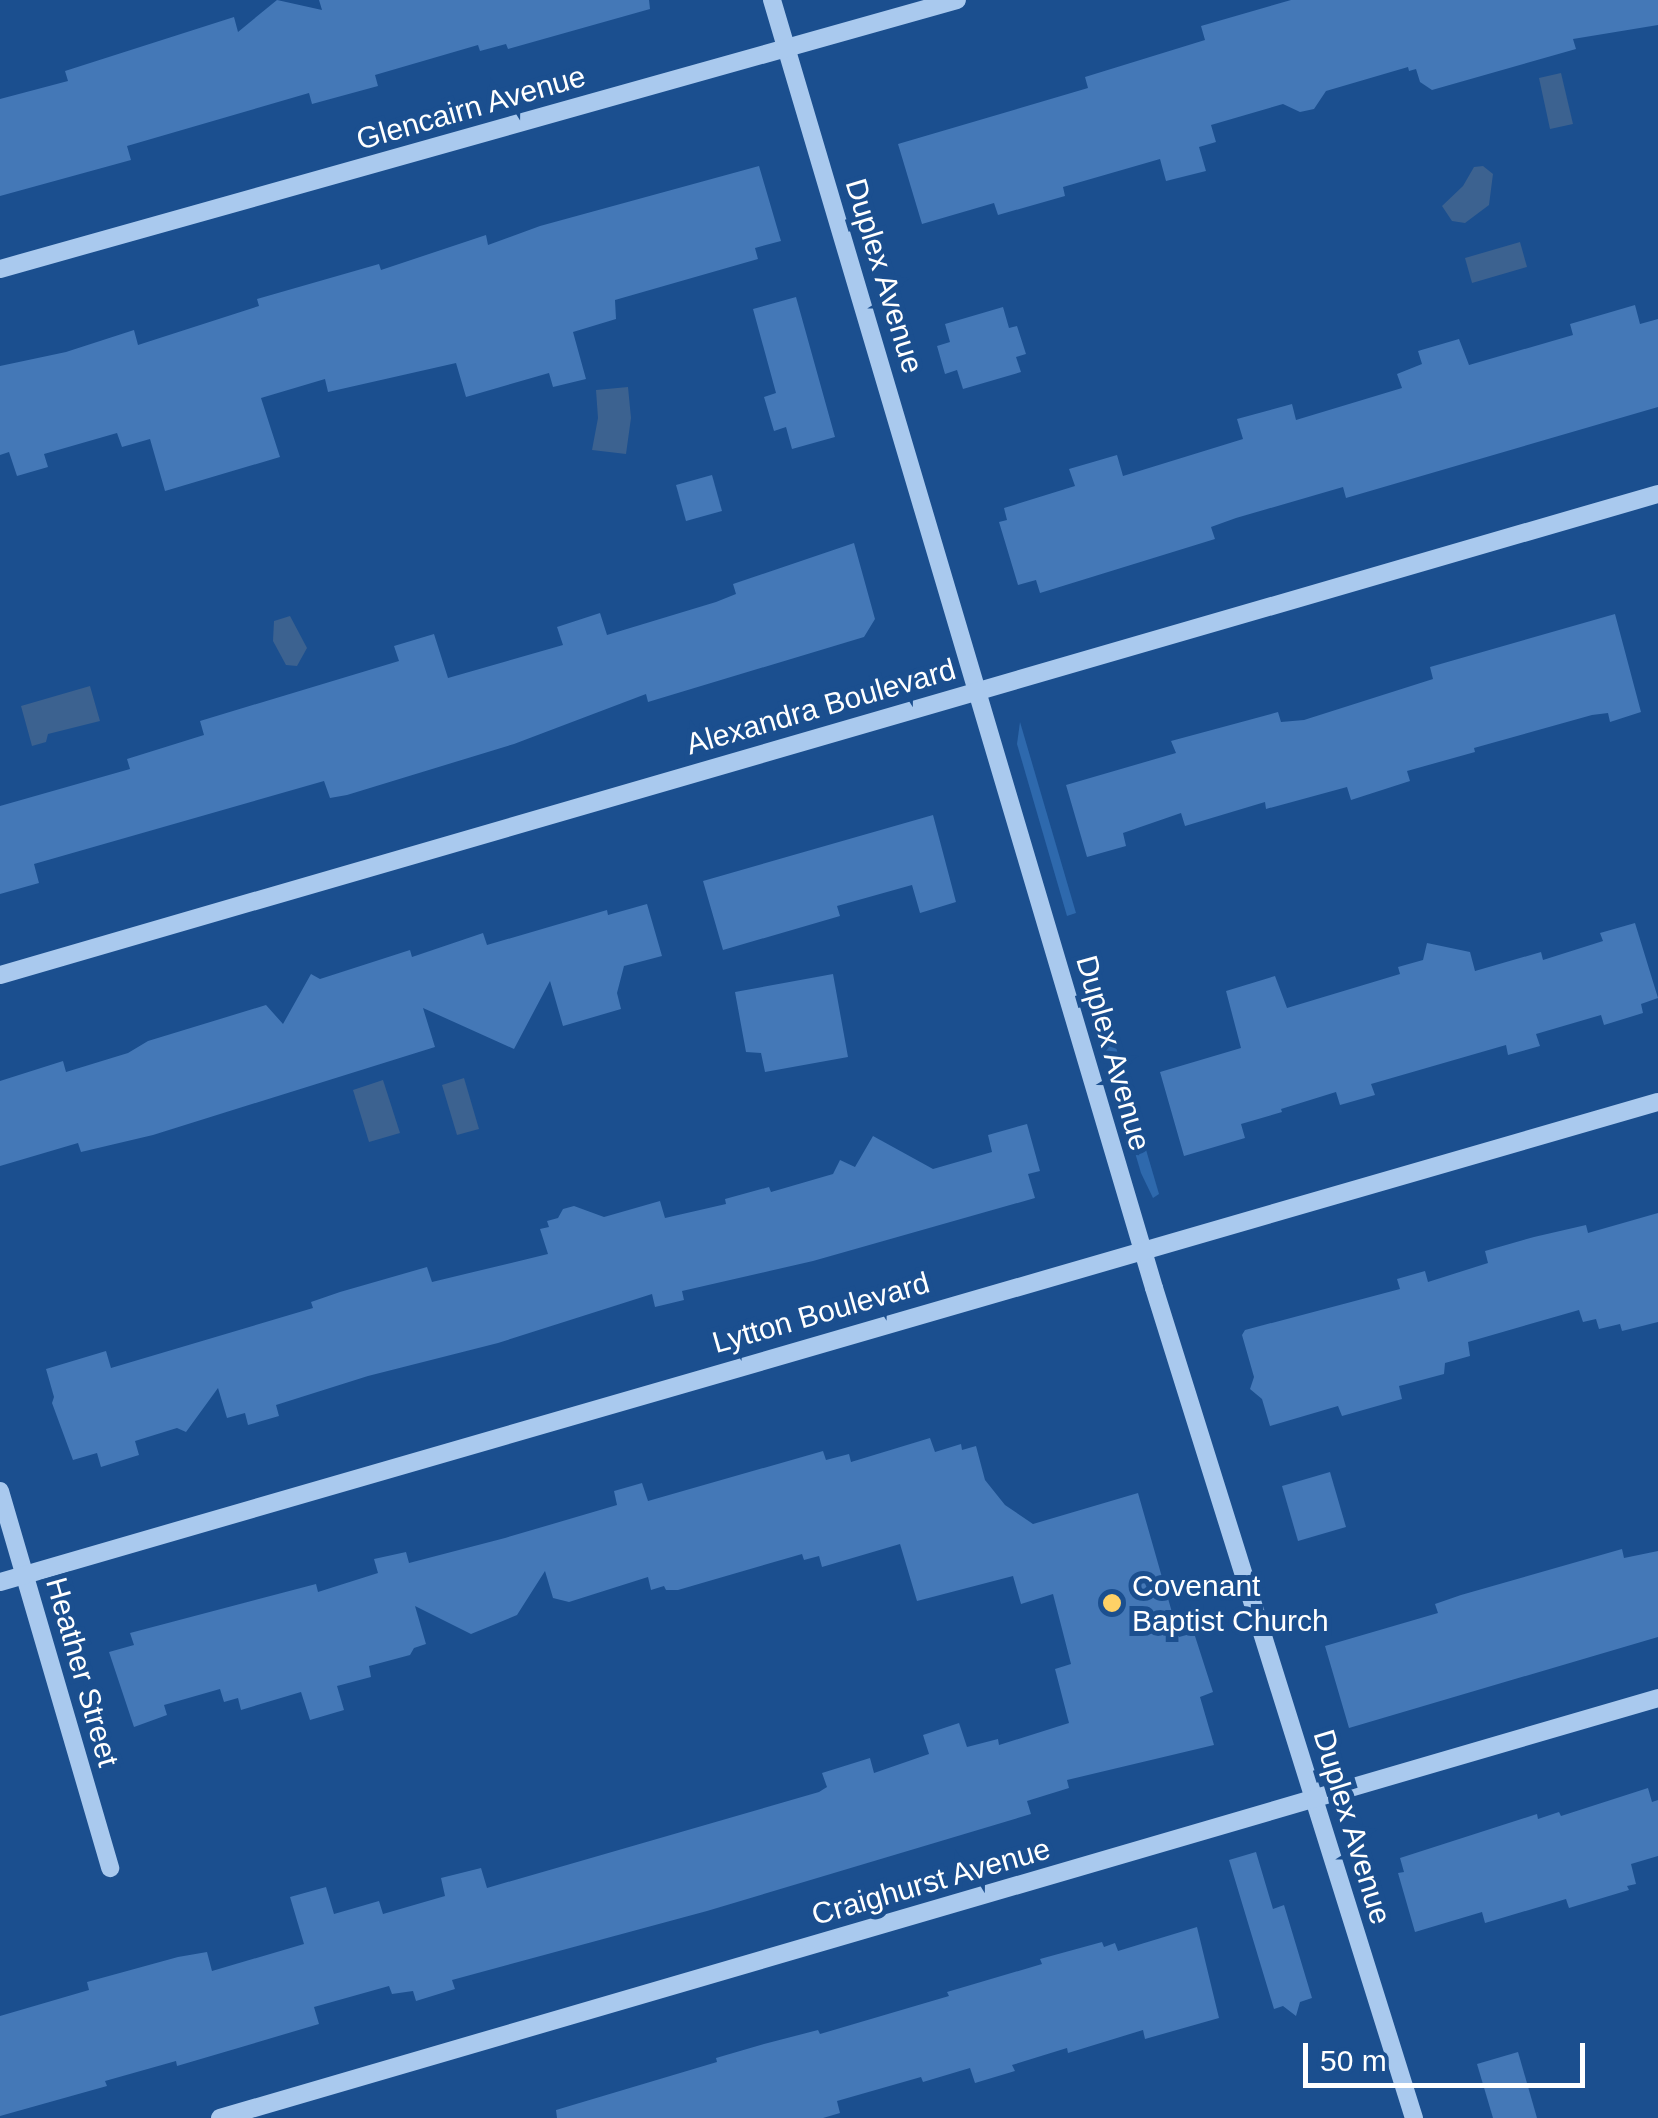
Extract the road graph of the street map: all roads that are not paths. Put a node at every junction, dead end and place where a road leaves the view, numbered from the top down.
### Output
1 (772, 0) edge
2 (957, 0) edge
3 (787, 48) junction
4 (0, 269) edge
5 (1658, 494) edge
6 (978, 690) junction
7 (0, 975) edge
8 (1658, 1102) edge
9 (1142, 1249) junction
10 (0, 1492) edge
11 (24, 1573) junction
12 (0, 1582) edge
13 (1658, 1698) edge
14 (1314, 1798) junction
15 (110, 1868) dead end
16 (220, 2118) edge
17 (1414, 2118) edge

1 - 3 street, Duplex Avenue
2 - 3 street, Glencairn Avenue
3 - 4 street, Glencairn Avenue
3 - 6 street, Duplex Avenue
5 - 6 street, Alexandra Boulevard
6 - 7 street, Alexandra Boulevard
6 - 9 street, Duplex Avenue
8 - 9 street, Lytton Boulevard
9 - 11 street, Lytton Boulevard
9 - 14 street, Duplex Avenue
10 - 11 street, Heather Street
11 - 12 street, Lytton Boulevard
11 - 15 street, Heather Street
13 - 14 street, Craighurst Avenue
14 - 16 street, Craighurst Avenue
14 - 17 street, Duplex Avenue

